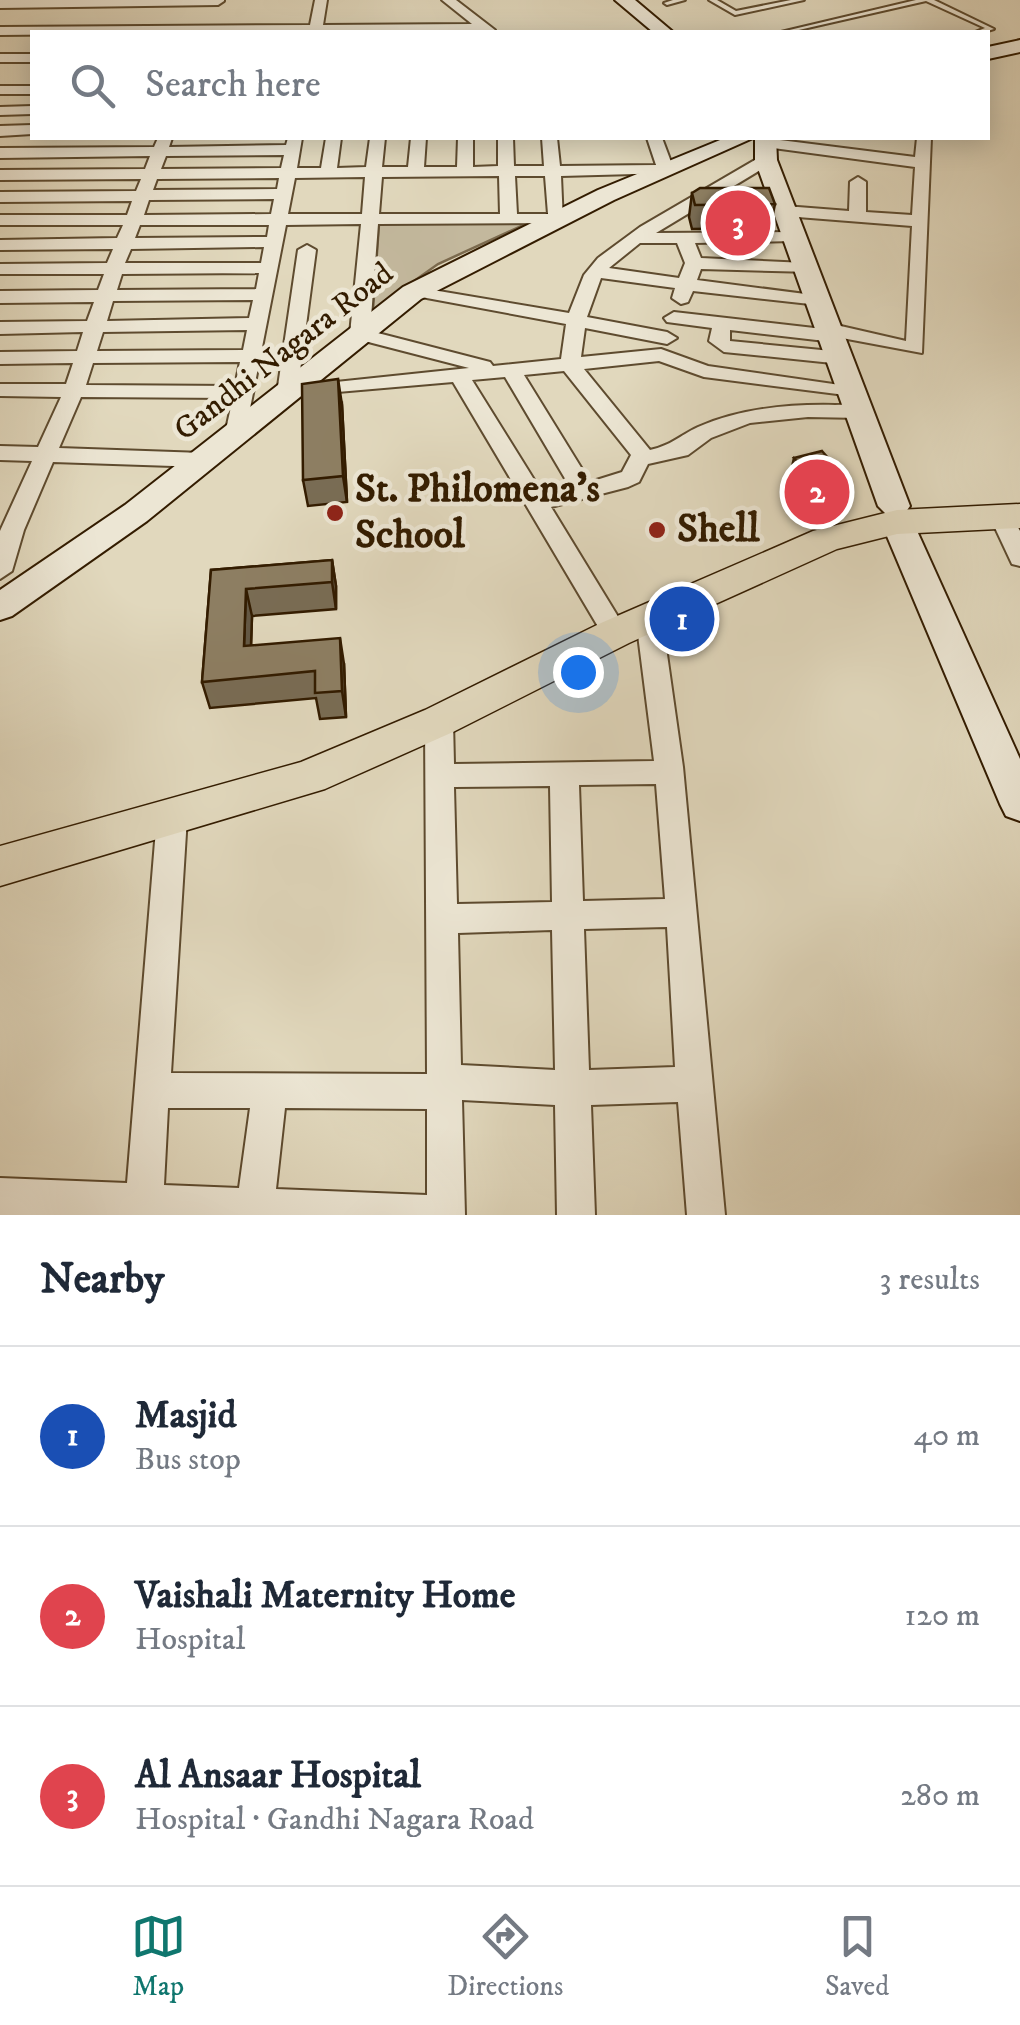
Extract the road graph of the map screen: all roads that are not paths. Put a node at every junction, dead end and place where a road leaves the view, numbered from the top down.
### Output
1 (448, 0) edge
2 (607, 0) edge
3 (624, 0) edge
4 (682, 0) edge
5 (712, 0) edge
6 (801, 0) edge
7 (927, 0) edge
8 (108, 1) edge
9 (667, 3) dead end
10 (1, 6) edge
11 (217, 6) edge
12 (320, 6) edge
13 (100, 16) junction
14 (93, 30) edge
15 (209, 30) edge
16 (386, 30) edge
17 (423, 30) edge
18 (465, 30) edge
19 (488, 30) edge
20 (644, 30) edge
21 (662, 30) edge
22 (793, 30) edge
23 (990, 30) edge
24 (0, 32) edge
25 (30, 32) edge
26 (1020, 38) edge
27 (990, 43) edge
28 (1020, 46) edge
29 (990, 53) edge
30 (0, 58) edge
31 (30, 58) edge
32 (0, 90) edge
33 (30, 90) edge
34 (0, 110) edge
35 (30, 110) edge
36 (0, 130) edge
37 (30, 130) edge
38 (333, 140) edge
39 (376, 140) edge
40 (418, 140) edge
41 (466, 140) edge
42 (506, 140) edge
43 (550, 140) edge
44 (657, 140) edge
45 (924, 140) edge
46 (162, 144) edge
47 (293, 144) edge
48 (760, 144) edge
49 (30, 145) edge
50 (0, 153) edge
51 (923, 163) junction
52 (666, 170) junction
53 (288, 172) junction
54 (328, 172) junction
55 (374, 172) junction
56 (416, 172) junction
57 (466, 172) junction
58 (508, 172) junction
59 (552, 172) junction
60 (152, 174) junction
61 (7, 175) edge
62 (858, 182) dead end
63 (283, 194) junction
64 (144, 196) junction
65 (1, 198) edge
66 (857, 216) junction
67 (136, 219) junction
68 (278, 219) junction
69 (370, 219) junction
70 (509, 219) junction
71 (557, 219) junction
72 (0, 220) edge
73 (920, 221) junction
74 (789, 224) junction
75 (684, 237) junction
76 (638, 238) junction
77 (274, 242) junction
78 (125, 244) junction
79 (0, 245) edge
80 (307, 250) dead end
81 (694, 263) junction
82 (115, 267) junction
83 (269, 268) junction
84 (806, 268) junction
85 (0, 269) edge
86 (595, 272) junction
87 (686, 284) junction
88 (416, 290) junction
89 (264, 294) junction
90 (106, 296) junction
91 (0, 297) edge
92 (820, 302) junction
93 (674, 318) junction
94 (258, 324) junction
95 (575, 324) junction
96 (0, 328) edge
97 (95, 328) junction
98 (360, 334) junction
99 (836, 341) junction
100 (664, 347) junction
101 (251, 356) junction
102 (0, 358) edge
103 (85, 358) junction
104 (570, 365) junction
105 (507, 371) junction
106 (460, 375) junction
107 (0, 390) edge
108 (74, 390) junction
109 (244, 392) junction
110 (287, 393) junction
111 (857, 402) junction
112 (236, 434) junction
113 (0, 453) edge
114 (47, 454) junction
115 (644, 457) junction
116 (203, 460) junction
117 (584, 492) junction
118 (538, 503) junction
119 (1014, 510) edge
120 (896, 514) junction
121 (6, 530) edge
122 (1020, 558) edge
123 (0, 571) edge
124 (0, 606) edge
125 (624, 623) junction
126 (439, 721) junction
127 (668, 772) junction
128 (564, 773) junction
129 (440, 776) junction
130 (1020, 804) edge
131 (172, 817) junction
132 (0, 844) edge
133 (0, 866) edge
134 (679, 912) junction
135 (568, 916) junction
136 (442, 919) junction
137 (691, 1084) junction
138 (445, 1087) junction
139 (572, 1088) junction
140 (153, 1090) junction
141 (270, 1091) junction
142 (0, 1197) edge
143 (143, 1208) edge
144 (254, 1211) edge
145 (446, 1214) edge
146 (576, 1215) edge
147 (706, 1215) edge

1 - 19 street
2 - 20 street
3 - 21 street
4 - 9 lane
5 - 6 lane
7 - 22 lane
7 - 23 lane
8 - 10 street
8 - 11 street
8 - 13 street
10 - 13 street
11 - 12 street
11 - 13 street
11 - 15 street
13 - 14 street
16 - 17 street
17 - 18 street
18 - 19 street
24 - 25 street
26 - 27 street
28 - 29 street
30 - 31 street
32 - 33 street
34 - 35 street
36 - 37 street
38 - 54 street
39 - 55 street
40 - 56 street
41 - 57 street
42 - 58 street
43 - 59 street
44 - 52 street
45 - 51 street
46 - 47 street
46 - 49 street
46 - 60 street
47 - 53 street
48 - 51 street
48 - 52 street, Gandhi Nagara Road
48 - 74 street
48 - 76 street
49 - 50 street
49 - 61 street
51 - 73 street
52 - 59 street
52 - 71 street, Gandhi Nagara Road
53 - 54 street
53 - 60 street
53 - 63 street
54 - 55 street
55 - 56 street
55 - 69 street
56 - 57 street
57 - 58 street
58 - 59 street
58 - 70 street
59 - 71 street
60 - 61 street
60 - 64 street
61 - 65 street
62 - 66 street
63 - 64 street
63 - 68 street
64 - 65 street
64 - 67 street
66 - 73 street
66 - 74 street
67 - 68 street
67 - 72 street
67 - 78 street
68 - 69 street
68 - 77 street
69 - 70 street
69 - 98 street
70 - 71 street
71 - 88 street, Gandhi Nagara Road
73 - 99 street
74 - 75 street
74 - 84 street
75 - 76 street
75 - 81 street
76 - 86 street
77 - 78 street
77 - 83 street
78 - 79 street
78 - 82 street
80 - 110 street
81 - 84 street
81 - 87 street
82 - 83 street
82 - 85 street
82 - 90 street
83 - 89 street
84 - 92 street
86 - 87 street
86 - 95 street
87 - 92 street
87 - 93 street
88 - 95 street
88 - 98 street, Gandhi Nagara Road
89 - 90 street
89 - 94 street
90 - 91 street
90 - 97 street
92 - 99 street
93 - 99 street
93 - 100 street
94 - 97 street
94 - 101 street
95 - 100 street
95 - 104 street
96 - 97 street
97 - 103 street
98 - 105 street
98 - 110 street, Gandhi Nagara Road
99 - 111 street
100 - 104 street
100 - 111 street
101 - 103 street
101 - 109 street
102 - 103 street
103 - 108 street
104 - 105 street
104 - 115 street
105 - 106 street
105 - 117 street
106 - 110 street
106 - 118 street
107 - 108 street
108 - 109 street
108 - 114 street
109 - 112 street
110 - 112 street, Gandhi Nagara Road
111 - 115 street
111 - 120 street
112 - 116 street, Gandhi Nagara Road
113 - 114 street
114 - 116 street
114 - 121 street
115 - 117 street
116 - 124 street, Gandhi Nagara Road
117 - 118 street
118 - 125 street
119 - 120 main road
119 - 122 street
120 - 125 main road
120 - 130 street
121 - 123 street
125 - 126 main road
125 - 127 street
125 - 132 main road
126 - 129 street
126 - 131 main road
127 - 128 street
127 - 134 street
128 - 129 street
128 - 135 street
129 - 136 street
131 - 133 main road
131 - 140 street
134 - 135 street
134 - 137 street
135 - 136 street
135 - 139 street
136 - 138 street
137 - 139 street
137 - 147 street
138 - 139 street
138 - 141 street
138 - 145 street
139 - 146 street
140 - 141 street
140 - 143 street
141 - 144 street
142 - 143 street
143 - 144 street
144 - 145 street

